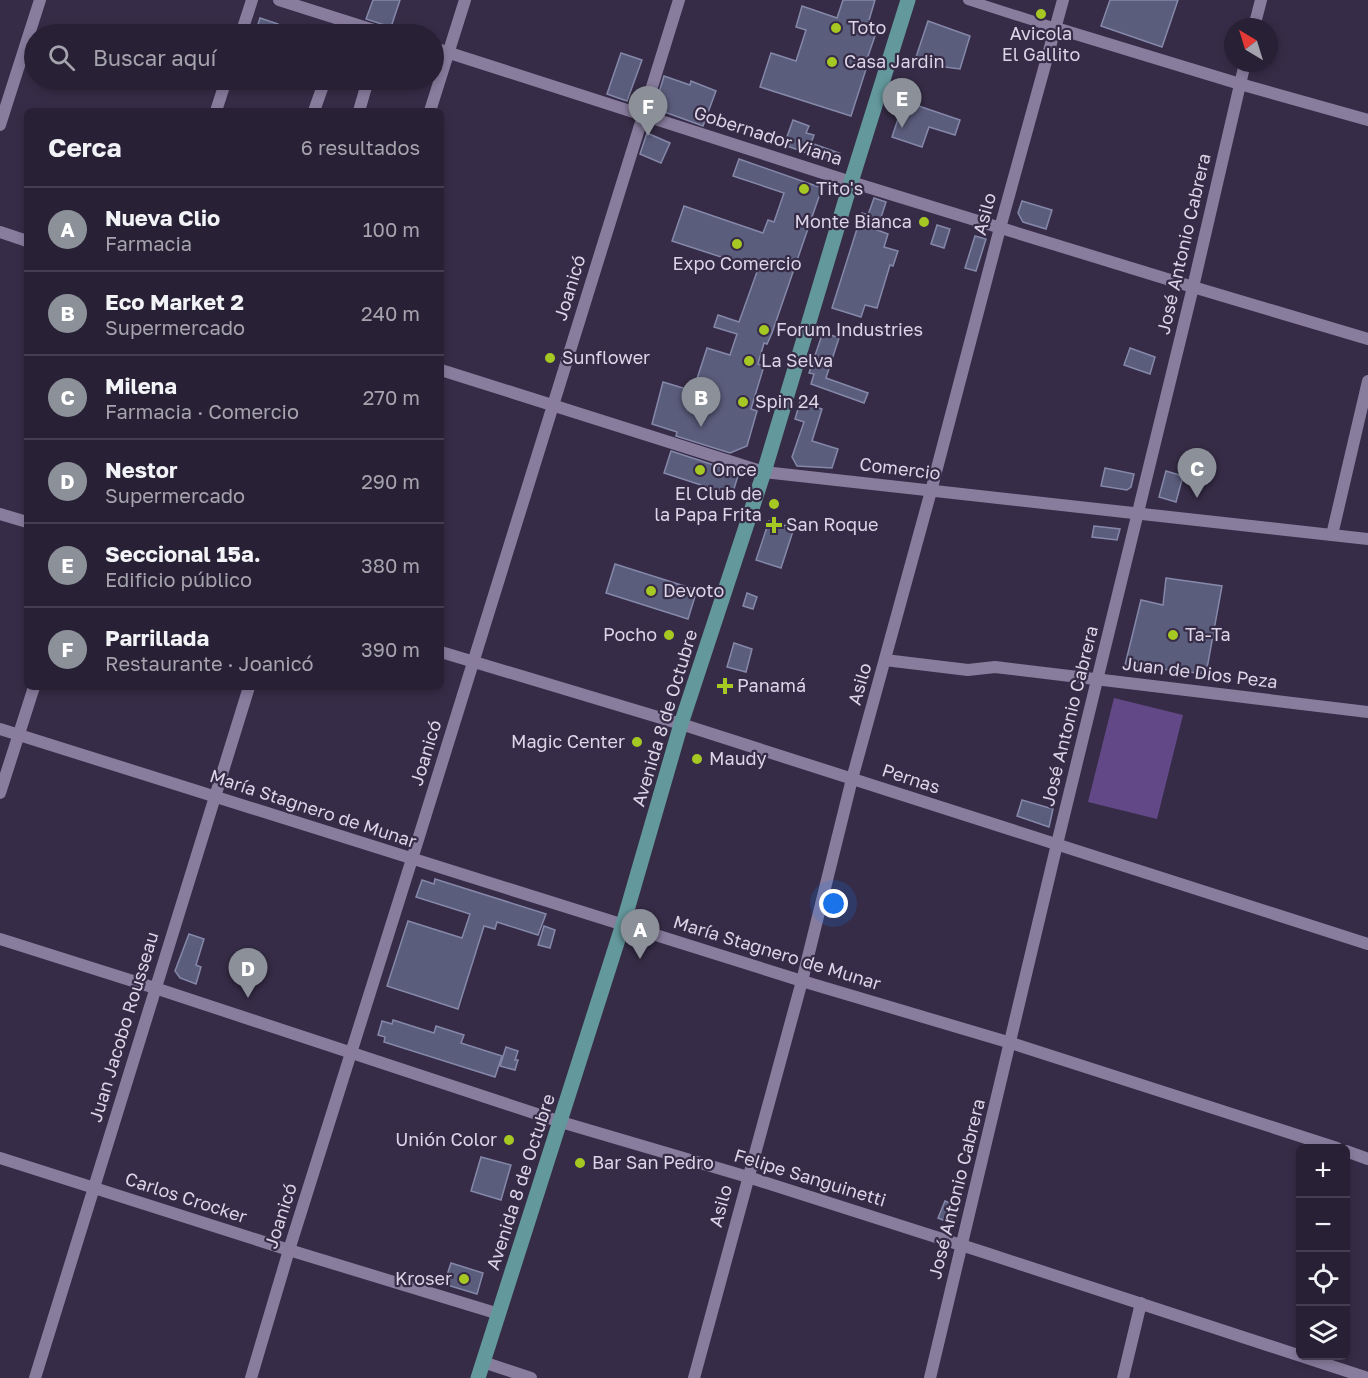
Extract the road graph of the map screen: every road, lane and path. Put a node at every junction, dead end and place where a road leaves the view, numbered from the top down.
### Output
1 (40, 0) edge
2 (252, 0) edge
3 (279, 0) edge
4 (465, 0) edge
5 (679, 0) edge
6 (908, 0) edge
7 (968, 0) edge
8 (1063, 0) edge
9 (1261, 0) edge
10 (1256, 18) edge
11 (344, 21) junction
12 (32, 24) edge
13 (244, 24) edge
14 (343, 24) edge
15 (353, 24) edge
16 (1056, 27) junction
17 (24, 48) edge
18 (444, 51) edge
19 (449, 53) junction
20 (444, 68) edge
21 (1243, 72) edge
22 (1240, 84) junction
23 (223, 90) edge
24 (321, 90) edge
25 (365, 90) edge
26 (437, 90) edge
27 (217, 108) edge
28 (315, 108) edge
29 (359, 108) edge
30 (431, 108) edge
31 (642, 115) junction
32 (1, 117) edge
33 (1368, 120) edge
34 (852, 182) junction
35 (1000, 228) junction
36 (0, 232) edge
37 (24, 240) edge
38 (1193, 287) junction
39 (1368, 339) edge
40 (444, 371) edge
41 (1368, 381) edge
42 (553, 405) junction
43 (764, 472) junction
44 (931, 491) junction
45 (0, 514) edge
46 (1138, 514) junction
47 (24, 521) edge
48 (1332, 536) junction
49 (1368, 539) edge
50 (444, 653) edge
51 (885, 660) junction
52 (473, 663) junction
53 (1097, 679) junction
54 (33, 690) edge
55 (248, 690) edge
56 (1368, 712) edge
57 (681, 724) junction
58 (0, 729) edge
59 (18, 735) junction
60 (852, 779) junction
61 (0, 793) edge
62 (214, 796) junction
63 (1057, 844) junction
64 (412, 859) junction
65 (623, 924) junction
66 (0, 939) edge
67 (1368, 944) edge
68 (802, 981) junction
69 (155, 988) junction
70 (1011, 1043) junction
71 (352, 1052) junction
72 (561, 1122) junction
73 (1322, 1144) edge
74 (1350, 1152) edge
75 (0, 1158) edge
76 (1368, 1159) edge
77 (748, 1177) junction
78 (94, 1188) junction
79 (962, 1245) junction
80 (289, 1250) junction
81 (1141, 1303) junction
82 (498, 1314) junction
83 (483, 1362) junction
84 (35, 1378) edge
85 (250, 1378) edge
86 (478, 1378) edge
87 (531, 1378) edge
88 (694, 1378) edge
89 (930, 1378) edge
90 (1123, 1378) edge
91 (1368, 1378) edge

1 - 12 street
2 - 13 street
3 - 11 street
4 - 19 street
5 - 31 street, Joanicó
6 - 34 main road, Avenida 8 de Octubre
7 - 16 street
8 - 16 street, Asilo
9 - 10 street
11 - 14 street
11 - 15 street
16 - 22 street
16 - 35 street, Asilo
17 - 32 street
18 - 19 street, Gobernador Viana
19 - 20 street
19 - 31 street, Gobernador Viana
21 - 22 street, José Antonio Cabrera
22 - 33 street
22 - 38 street, José Antonio Cabrera
23 - 27 street
24 - 28 street
25 - 29 street
26 - 30 street
31 - 34 street, Gobernador Viana
31 - 42 street, Joanicó
34 - 35 street, Gobernador Viana
34 - 43 main road, Avenida 8 de Octubre
35 - 38 street, Gobernador Viana
35 - 44 street, Asilo
36 - 37 street
38 - 39 street, Gobernador Viana
38 - 46 street, José Antonio Cabrera
40 - 42 street, Comercio
41 - 48 street
42 - 43 street, Comercio
42 - 52 street, Joanicó
43 - 44 street, Comercio
43 - 57 main road, Avenida 8 de Octubre
44 - 46 street, Comercio
44 - 51 street, Asilo
45 - 47 street
46 - 48 street, Comercio
46 - 53 street, José Antonio Cabrera
48 - 49 street, Comercio
50 - 52 street, Pernas
51 - 53 street, Juan de Dios Peza
51 - 60 street, Asilo
52 - 57 street, Pernas
52 - 64 street, Joanicó
53 - 56 street, Juan de Dios Peza
53 - 63 street, José Antonio Cabrera
54 - 59 street
55 - 62 street, Juan Jacobo Rousseau
57 - 60 street, Pernas
57 - 65 main road, Avenida 8 de Octubre
58 - 59 street, María Stagnero de Munar
59 - 61 street
59 - 62 street, María Stagnero de Munar
60 - 63 street, Pernas
60 - 68 street, Asilo
62 - 64 street, María Stagnero de Munar
62 - 69 street, Juan Jacobo Rousseau
63 - 67 street, Pernas
63 - 70 street, José Antonio Cabrera
64 - 65 street, María Stagnero de Munar
64 - 71 street, Joanicó
65 - 68 street, María Stagnero de Munar
65 - 72 main road, Avenida 8 de Octubre
66 - 69 street, Felipe Sanguinetti
68 - 70 street, María Stagnero de Munar
68 - 77 street, Asilo
69 - 71 street, Felipe Sanguinetti
69 - 78 street, Juan Jacobo Rousseau
70 - 73 street, María Stagnero de Munar
70 - 79 street, José Antonio Cabrera
71 - 72 street, Felipe Sanguinetti
71 - 80 street, Joanicó
72 - 77 street, Felipe Sanguinetti
72 - 82 main road, Avenida 8 de Octubre
74 - 76 street
75 - 78 street, Carlos Crocker
77 - 79 street, Felipe Sanguinetti
77 - 88 street, Asilo
78 - 80 street, Carlos Crocker
78 - 84 street, Juan Jacobo Rousseau
79 - 81 street, Felipe Sanguinetti
79 - 89 street, José Antonio Cabrera
80 - 82 street, Carlos Crocker
80 - 85 street, Joanicó
81 - 90 street
81 - 91 street, Felipe Sanguinetti
82 - 83 main road, Avenida 8 de Octubre
83 - 86 main road, Avenida 8 de Octubre
83 - 87 street

